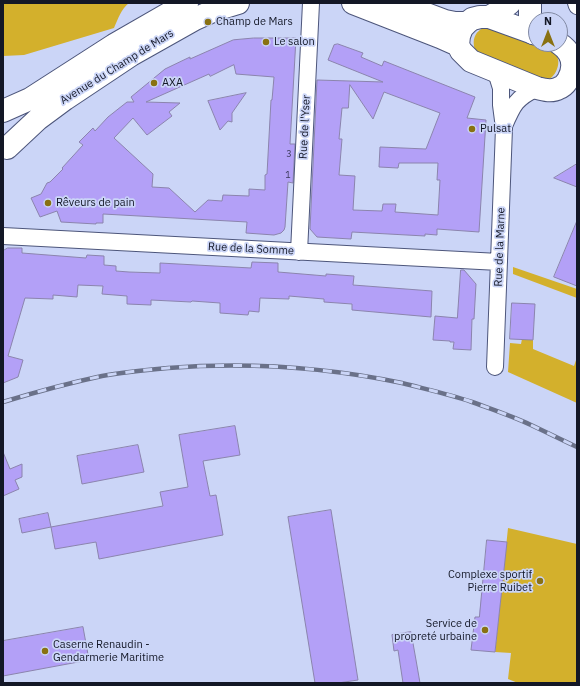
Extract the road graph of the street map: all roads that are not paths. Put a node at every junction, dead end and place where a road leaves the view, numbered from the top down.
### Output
1 (187, 3) edge
2 (238, 3) edge
3 (311, 3) edge
4 (353, 3) edge
5 (397, 3) edge
6 (510, 3) edge
7 (489, 17) junction
8 (467, 23) junction
9 (528, 31) edge
10 (458, 45) junction
11 (568, 51) edge
12 (575, 65) edge
13 (496, 72) junction
14 (537, 88) junction
15 (568, 91) edge
16 (3, 111) edge
17 (504, 128) junction
18 (4, 145) edge
19 (3, 236) edge
20 (299, 252) junction
21 (499, 262) junction
22 (495, 366) dead end

1 - 16 main road, Avenue du Champ de Mars
2 - 18 main road, Avenue du Champ de Mars
3 - 20 street, Rue de l'Yser
4 - 10 main road
5 - 8 main road
6 - 7 main road
7 - 8 main road
7 - 9 main road
8 - 10 main road
10 - 13 main road
11 - 12 main road
12 - 15 main road
13 - 14 main road
13 - 17 street, Rue de la Marne
14 - 15 main road
14 - 17 street, Rue de la Marne
17 - 21 street, Rue de la Marne
19 - 20 street, Rue de la Somme
20 - 21 street, Rue de la Somme
21 - 22 street, Rue de la Marne

